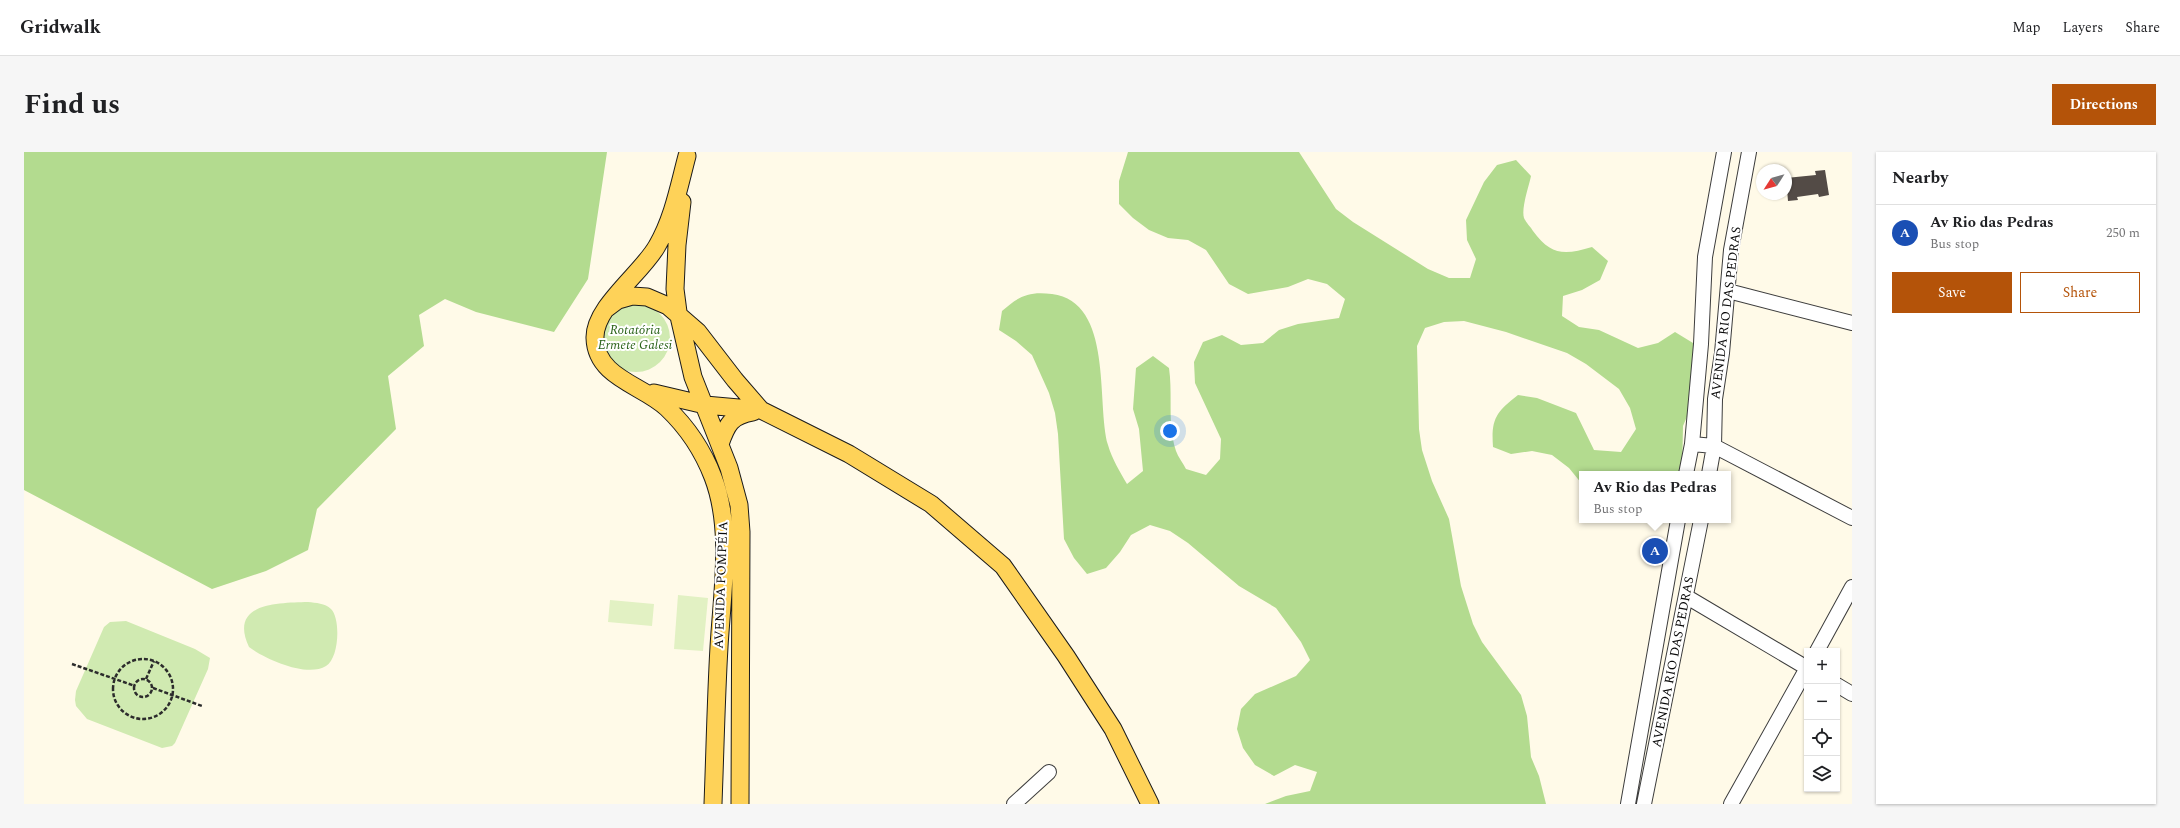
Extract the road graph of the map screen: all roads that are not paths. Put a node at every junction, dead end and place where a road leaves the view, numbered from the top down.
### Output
1 (1724, 152) edge
2 (1749, 152) edge
3 (687, 154) edge
4 (1728, 291) junction
5 (606, 309) junction
6 (678, 312) junction
7 (1852, 323) edge
8 (646, 391) junction
9 (705, 405) junction
10 (761, 410) junction
11 (720, 444) junction
12 (1692, 444) junction
13 (1714, 446) junction
14 (1687, 471) edge
15 (1710, 471) edge
16 (1852, 518) edge
17 (1677, 523) edge
18 (1699, 523) edge
19 (1852, 587) edge
20 (1687, 597) junction
21 (1819, 648) edge
22 (1804, 666) edge
23 (1804, 673) edge
24 (1840, 687) edge
25 (1852, 694) edge
26 (1048, 772) dead end
27 (713, 804) edge
28 (740, 804) edge
29 (1014, 804) edge
30 (1150, 804) edge
31 (1628, 804) edge
32 (1644, 804) edge
33 (1731, 804) edge

1 - 12 street, AVENIDA RIO DAS PEDRAS
2 - 4 street, AVENIDA RIO DAS PEDRAS
3 - 5 main road, AVENIDA POMPÉIA
3 - 6 main road, AVENIDA POMPÉIA
4 - 7 street
4 - 13 street, AVENIDA RIO DAS PEDRAS
5 - 6 main road
5 - 8 main road, AVENIDA POMPÉIA
6 - 9 main road, AVENIDA POMPÉIA
6 - 10 main road
8 - 9 main road
8 - 27 main road, AVENIDA POMPÉIA
9 - 10 main road
9 - 11 main road, AVENIDA POMPÉIA
10 - 11 main road
10 - 30 main road
11 - 28 main road, AVENIDA POMPÉIA
12 - 13 street
12 - 14 street, AVENIDA RIO DAS PEDRAS
13 - 15 street, AVENIDA RIO DAS PEDRAS
13 - 16 street
17 - 31 street, AVENIDA RIO DAS PEDRAS
18 - 20 street, AVENIDA RIO DAS PEDRAS
19 - 21 street
20 - 22 street
20 - 32 street, AVENIDA RIO DAS PEDRAS
23 - 33 street
24 - 25 street
26 - 29 street

